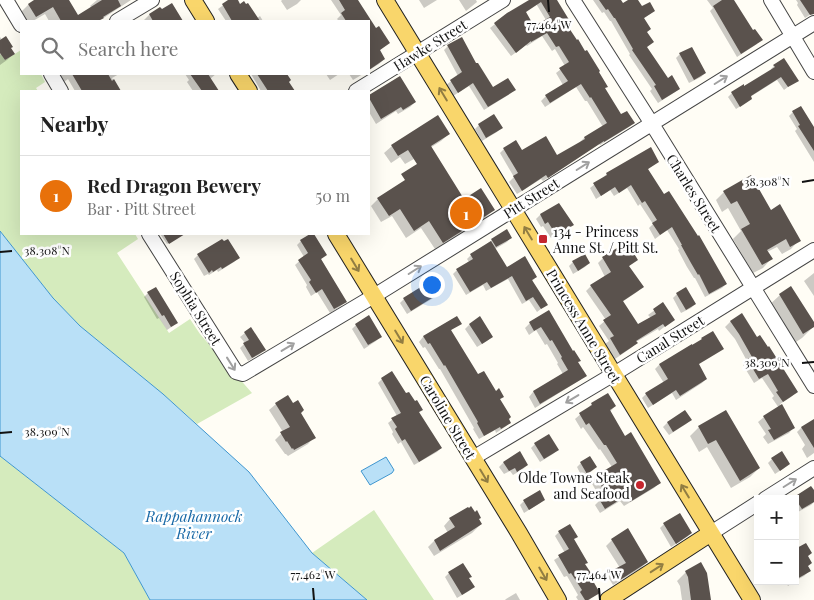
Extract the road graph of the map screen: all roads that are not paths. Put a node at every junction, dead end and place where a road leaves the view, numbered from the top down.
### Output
1 (6, 0) edge
2 (152, 0) edge
3 (193, 0) edge
4 (385, 0) edge
5 (503, 0) edge
6 (574, 0) edge
7 (771, 0) edge
8 (119, 20) edge
9 (205, 20) edge
10 (814, 22) edge
11 (20, 23) edge
12 (793, 36) junction
13 (418, 53) junction
14 (814, 72) edge
15 (51, 75) edge
16 (239, 75) edge
17 (60, 90) edge
18 (248, 90) edge
19 (358, 90) edge
20 (652, 124) junction
21 (513, 210) junction
22 (150, 235) edge
23 (337, 235) edge
24 (814, 250) edge
25 (753, 288) junction
26 (374, 296) junction
27 (247, 373) joint
28 (614, 374) junction
29 (814, 386) edge
30 (473, 458) junction
31 (814, 468) edge
32 (771, 495) edge
33 (754, 506) edge
34 (711, 533) junction
35 (678, 554) junction
36 (724, 555) junction
37 (558, 600) edge
38 (608, 600) edge
39 (752, 600) edge

1 - 11 street
2 - 8 street
3 - 9 main road
4 - 13 main road, Princess Anne Street
5 - 13 street, Hawke Street
6 - 20 street, Charles Street
7 - 12 street
10 - 12 street, Pitt Street
12 - 14 street
20 -> 12 street, Pitt Street
13 - 19 street, Hawke Street
21 -> 13 main road, Princess Anne Street
15 - 17 street
16 - 18 main road
21 -> 20 street, Pitt Street
20 - 25 street, Charles Street
26 -> 21 street, Pitt Street
28 -> 21 main road, Princess Anne Street
22 -> 27 street, Sophia Street
23 -> 26 main road, Caroline Street
24 - 25 street, Canal Street
25 - 28 street, Canal Street
25 - 29 street, Charles Street
27 -> 26 street, Pitt Street
26 -> 30 main road, Caroline Street
28 -> 30 street, Canal Street
34 -> 28 main road, Princess Anne Street
30 -> 37 main road, Caroline Street
32 -> 31 street
33 - 34 street
34 - 35 main road
34 - 36 main road, Princess Anne Street
35 - 36 main road
38 -> 35 main road
36 - 39 main road, Princess Anne Street

